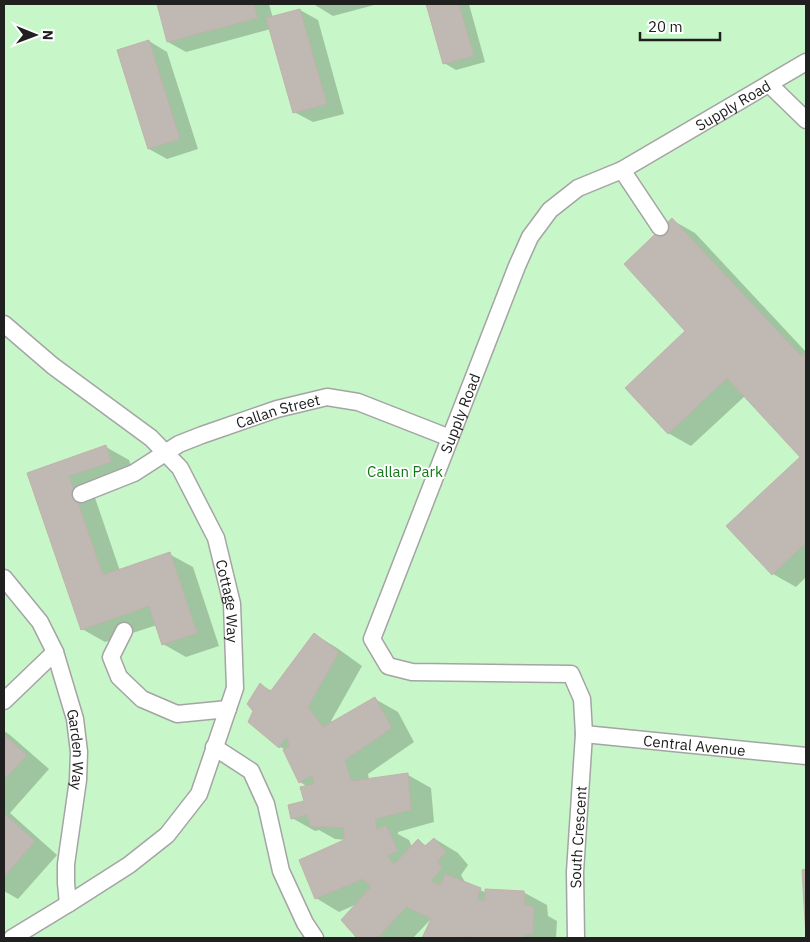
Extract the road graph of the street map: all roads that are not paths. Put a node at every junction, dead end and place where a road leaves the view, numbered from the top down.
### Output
1 (806, 62) edge
2 (769, 84) junction
3 (806, 120) edge
4 (622, 170) junction
5 (660, 227) dead end
6 (4, 324) edge
7 (450, 438) junction
8 (165, 453) junction
9 (81, 494) dead end
10 (4, 578) edge
11 (124, 631) dead end
12 (55, 652) junction
13 (4, 701) edge
14 (228, 709) junction
15 (584, 734) junction
16 (214, 747) junction
17 (806, 756) edge
18 (68, 904) junction
19 (12, 938) edge
20 (315, 938) edge
21 (576, 938) edge

1 - 2 lane, Supply Road
2 - 3 lane
2 - 4 lane, Supply Road
4 - 5 lane
4 - 7 lane, Supply Road
6 - 8 lane, Cottage Way
7 - 8 lane, Callan Street
7 - 15 lane, Supply Road
8 - 9 lane, Callan Street
8 - 14 lane, Cottage Way
10 - 12 lane, Garden Way
11 - 14 lane
12 - 13 lane
12 - 18 lane, Garden Way
14 - 16 lane, Cottage Way
15 - 17 lane, Central Avenue
15 - 21 lane, South Crescent
16 - 18 lane, Cottage Way
16 - 20 lane
18 - 19 lane

